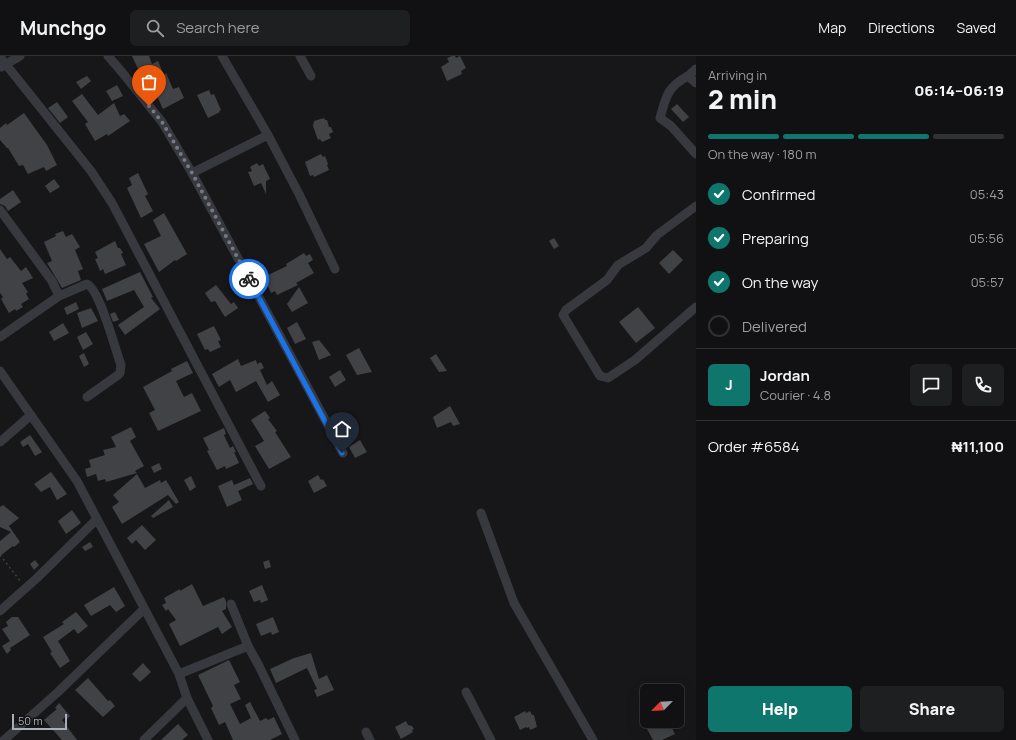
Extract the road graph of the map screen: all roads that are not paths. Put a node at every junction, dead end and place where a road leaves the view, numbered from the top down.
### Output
1 (20, 56) edge
2 (108, 56) edge
3 (222, 56) edge
4 (300, 56) edge
5 (0, 57) edge
6 (3, 66) edge
7 (696, 69) edge
8 (311, 76) dead end
9 (688, 76) junction
10 (696, 83) edge
11 (268, 135) junction
12 (696, 154) edge
13 (192, 173) junction
14 (696, 206) edge
15 (0, 210) edge
16 (335, 269) dead end
17 (59, 296) junction
18 (696, 307) edge
19 (0, 337) edge
20 (0, 371) edge
21 (87, 397) dead end
22 (31, 415) junction
23 (0, 442) edge
24 (342, 453) dead end
25 (260, 486) dead end
26 (482, 513) dead end
27 (97, 519) junction
28 (231, 604) dead end
29 (144, 609) junction
30 (0, 611) edge
31 (248, 646) junction
32 (179, 674) junction
33 (466, 692) dead end
34 (187, 698) junction
35 (366, 732) dead end
36 (4, 740) edge
37 (144, 740) edge
38 (208, 740) edge
39 (295, 740) edge
40 (370, 740) edge
41 (491, 740) edge
42 (593, 740) edge

1 - 6 street
2 - 13 street
3 - 11 street
4 - 8 street
5 - 6 street
6 - 25 street
7 - 9 street
9 - 10 street
9 - 12 street
11 - 13 street
11 - 16 street
13 - 24 street
14 - 18 street
15 - 17 street
17 - 19 street
17 - 21 street
20 - 22 street
22 - 23 street
22 - 27 street
26 - 42 street
27 - 29 street
27 - 30 street
28 - 31 street
29 - 32 street
29 - 36 street
31 - 32 street
31 - 39 street
32 - 34 street
33 - 41 street
34 - 37 street
34 - 38 street
35 - 40 street

